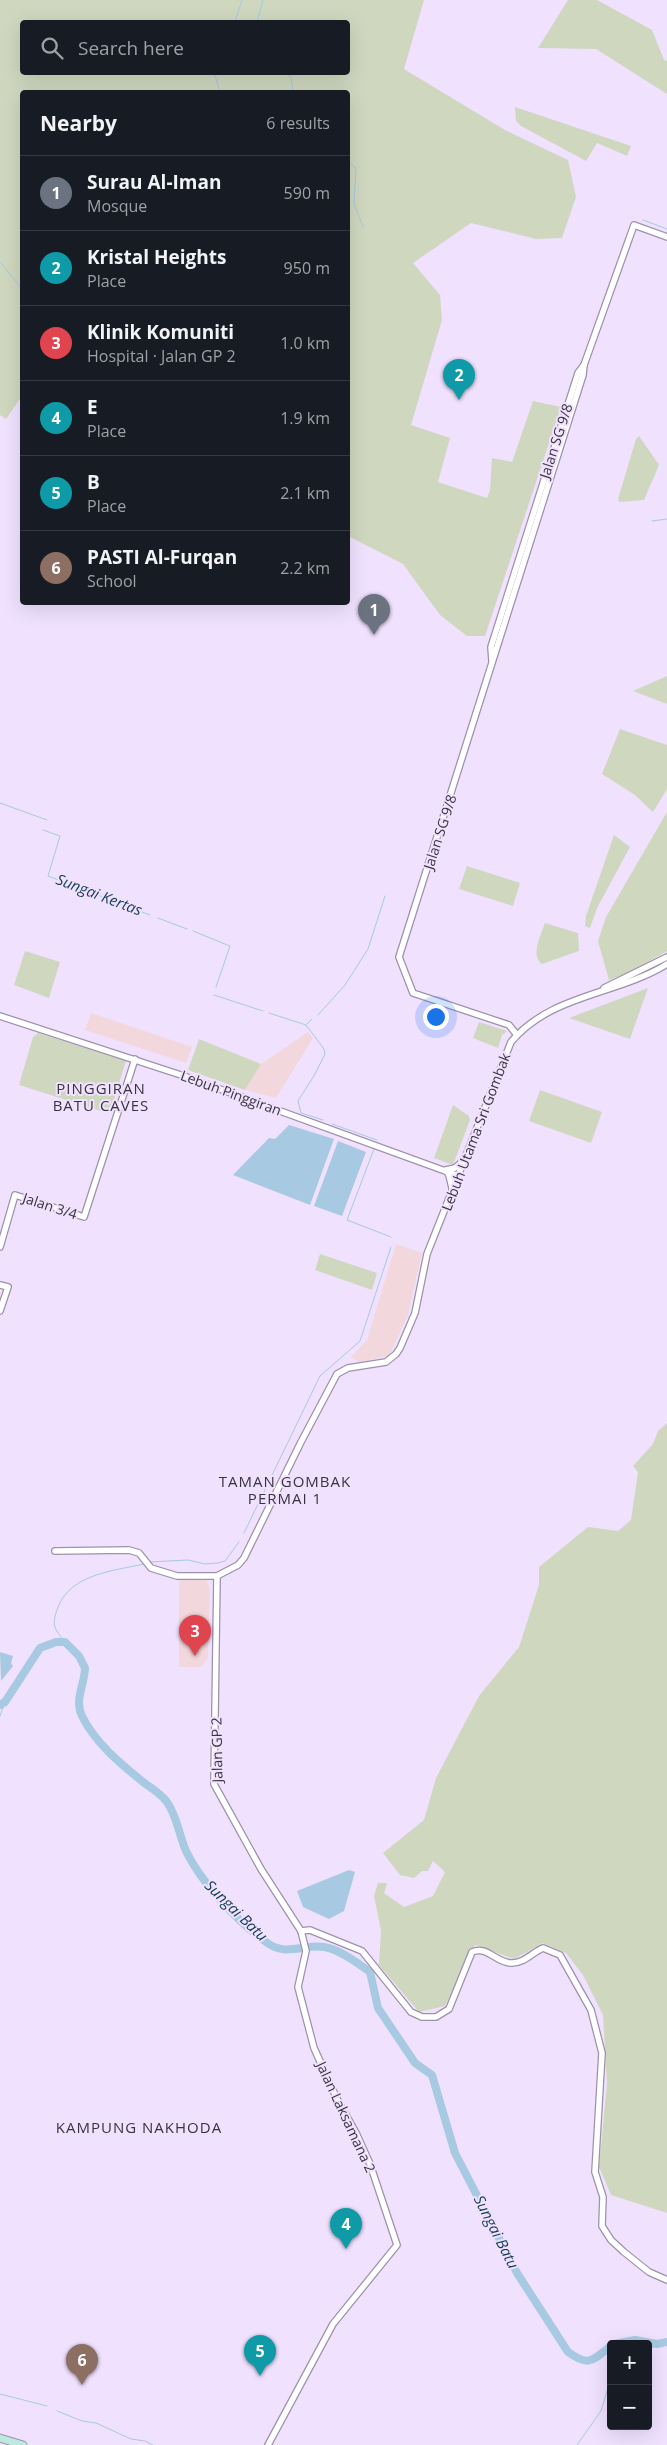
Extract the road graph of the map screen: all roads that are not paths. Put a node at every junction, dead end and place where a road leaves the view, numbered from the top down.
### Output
1 (667, 237) edge
2 (584, 365) junction
3 (496, 650) junction
4 (490, 653) junction
5 (492, 662) junction
6 (667, 957) edge
7 (667, 964) edge
8 (591, 994) junction
9 (0, 1016) edge
10 (517, 1035) junction
11 (135, 1059) junction
12 (465, 1160) junction
13 (446, 1170) junction
14 (460, 1176) junction
15 (453, 1193) junction
16 (0, 1247) edge
17 (0, 1285) edge
18 (0, 1311) edge
19 (54, 1551) dead end
20 (218, 1576) junction
21 (301, 1931) junction
22 (304, 1959) joint
23 (667, 2280) edge
24 (0, 2438) edge
25 (12, 2442) junction
26 (5, 2445) edge
27 (23, 2445) edge
28 (268, 2445) edge

1 - 2 street, Jalan SG 9/8
2 - 3 street, Jalan SG 9/8
2 - 4 street, Jalan SG 9/8
3 - 4 street
3 - 5 street, Jalan SG 9/8
4 - 5 street, Jalan SG 9/8
5 - 10 street, Jalan SG 9/8
6 - 8 street, Lebuh Utama Sri Gombak
7 - 8 street, Lebuh Utama Sri Gombak
8 - 10 street, Lebuh Utama Sri Gombak
9 - 11 street, Lebuh Pinggiran
10 - 12 street, Lebuh Utama Sri Gombak
11 - 13 street, Lebuh Pinggiran
11 - 16 street, Jalan 3/4
12 - 13 street
12 - 14 street, Lebuh Utama Sri Gombak
13 - 14 street, Lebuh Pinggiran
13 - 15 street
14 - 15 street, Lebuh Utama Sri Gombak
15 - 20 street, Lebuh Utama Sri Gombak
17 - 18 street
19 - 20 street
20 - 21 street, Jalan GP 2
21 - 22 street, Jalan GP 2
21 - 23 street
22 - 28 street, Jalan Laksamana 2
24 - 25 main road
25 - 26 main road
25 - 27 main road

